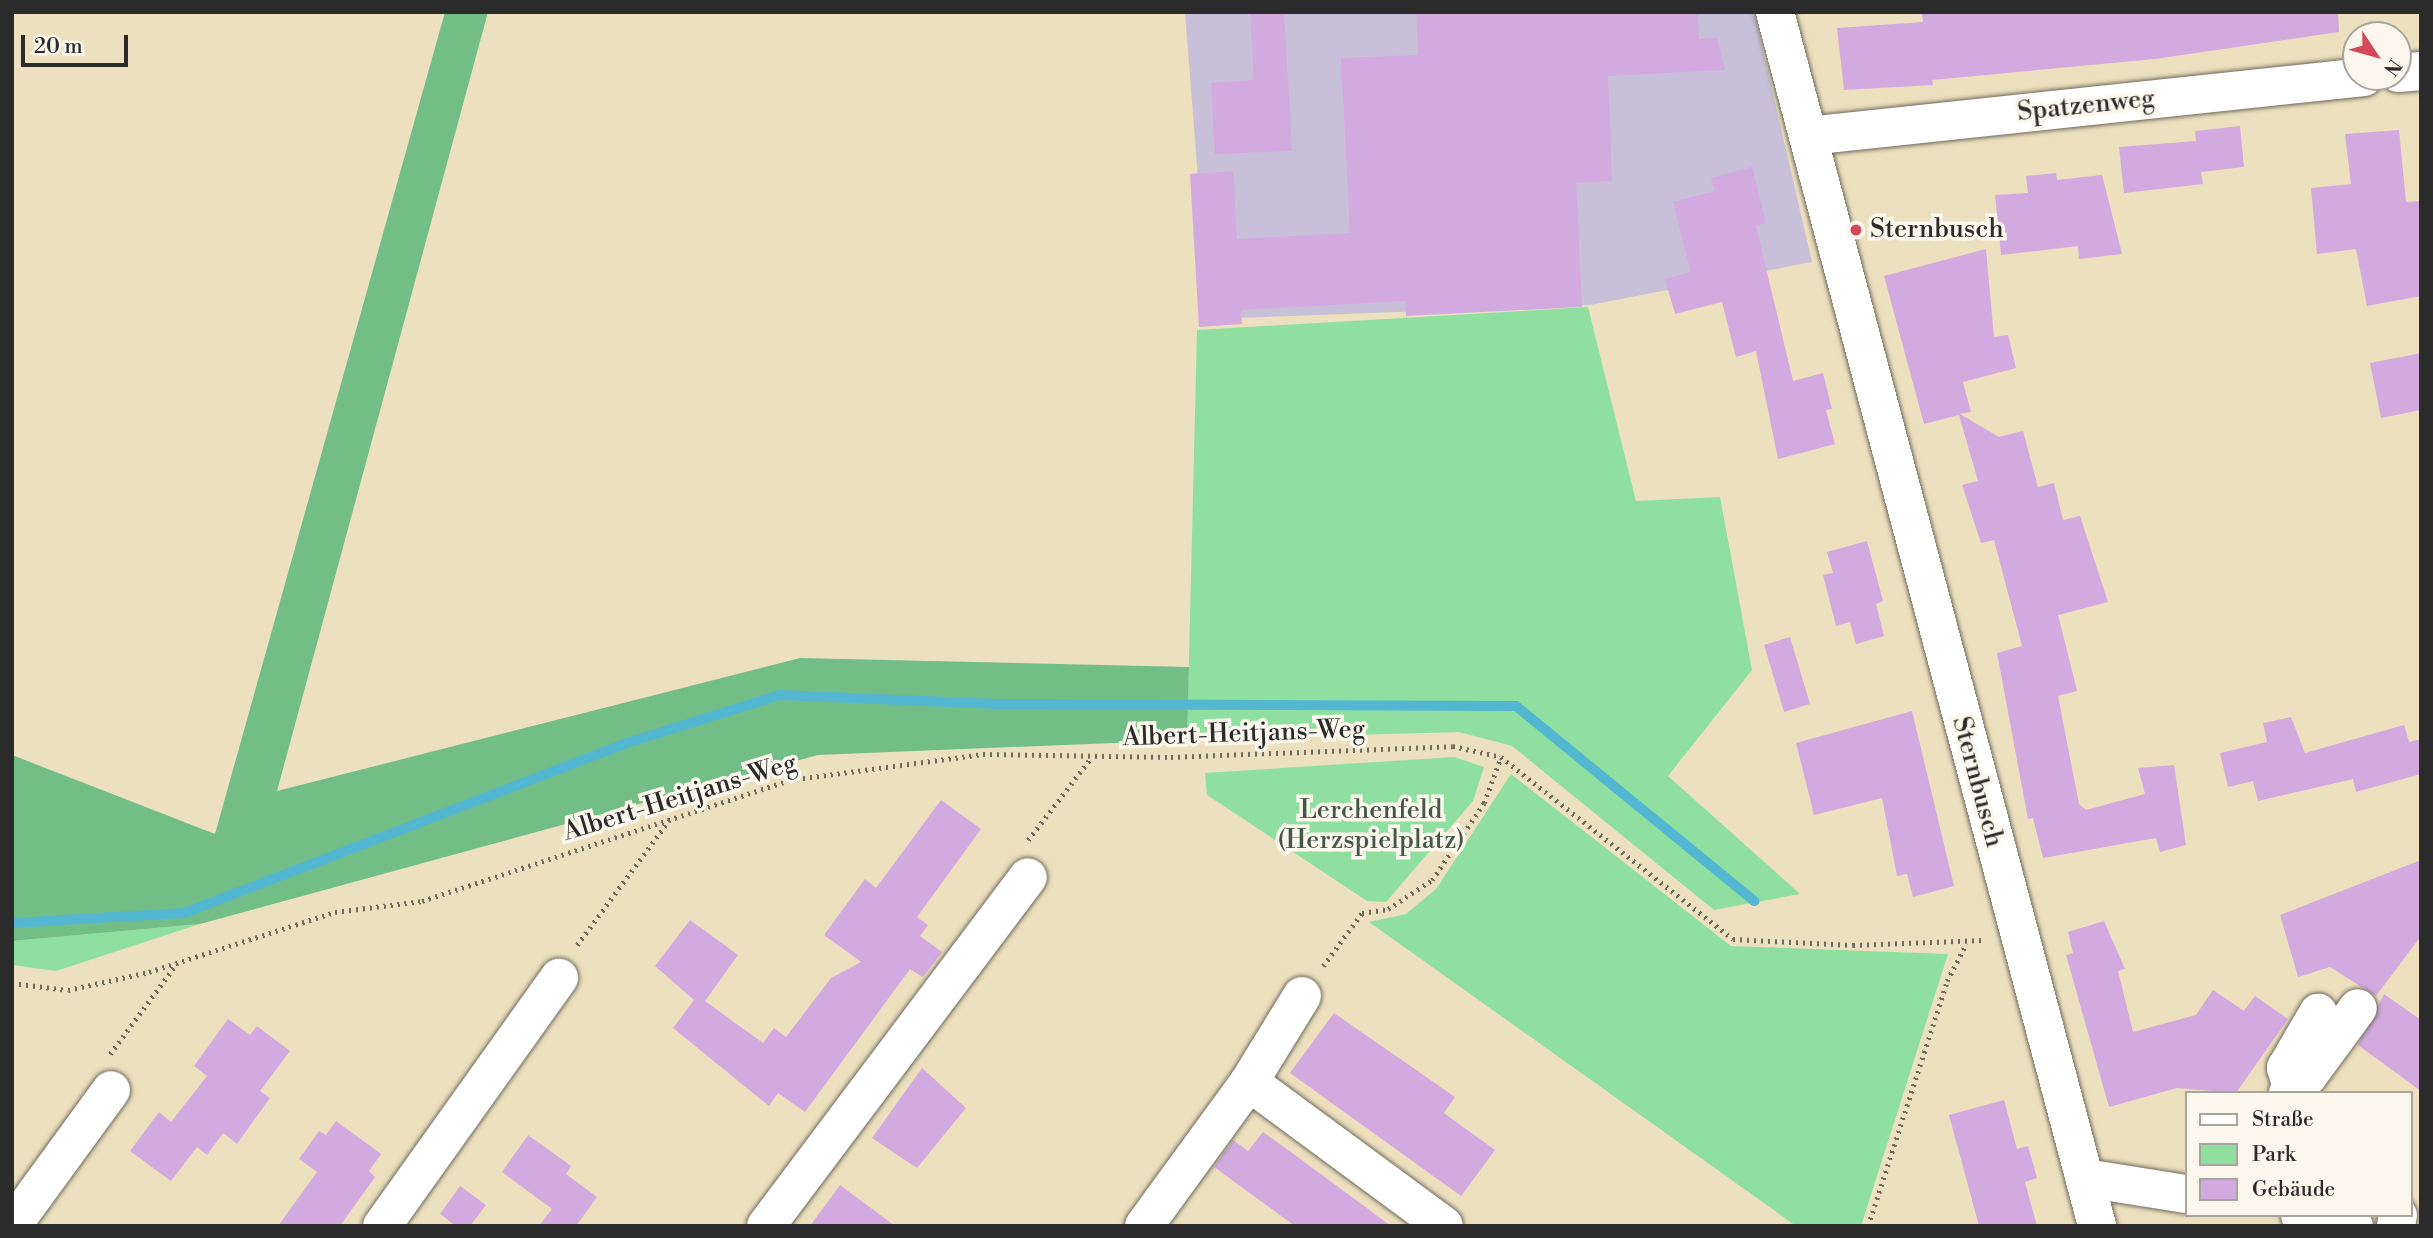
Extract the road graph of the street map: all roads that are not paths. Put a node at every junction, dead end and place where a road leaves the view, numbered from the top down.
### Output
1 (1775, 12) edge
2 (2342, 79) edge
3 (1808, 136) junction
4 (1028, 877) road end
5 (559, 978) road end
6 (1302, 996) road end
7 (2358, 1008) dead end
8 (2318, 1013) dead end
9 (1249, 1082) junction
10 (2290, 1089) edge
11 (111, 1090) road end
12 (2085, 1178) junction
13 (2184, 1194) edge
14 (2310, 1217) edge
15 (12, 1226) edge
16 (382, 1226) edge
17 (766, 1226) edge
18 (1144, 1226) edge
19 (1444, 1226) edge
20 (2097, 1226) edge
21 (2354, 1226) edge

1 - 3 street, Sternbusch
2 - 3 street, Spatzenweg
3 - 12 street, Sternbusch
4 - 17 street
5 - 16 street
6 - 9 street
7 - 10 street
8 - 10 street
9 - 18 street
9 - 19 street
11 - 15 street
12 - 13 street
12 - 20 street, Sternbusch
14 - 21 street

